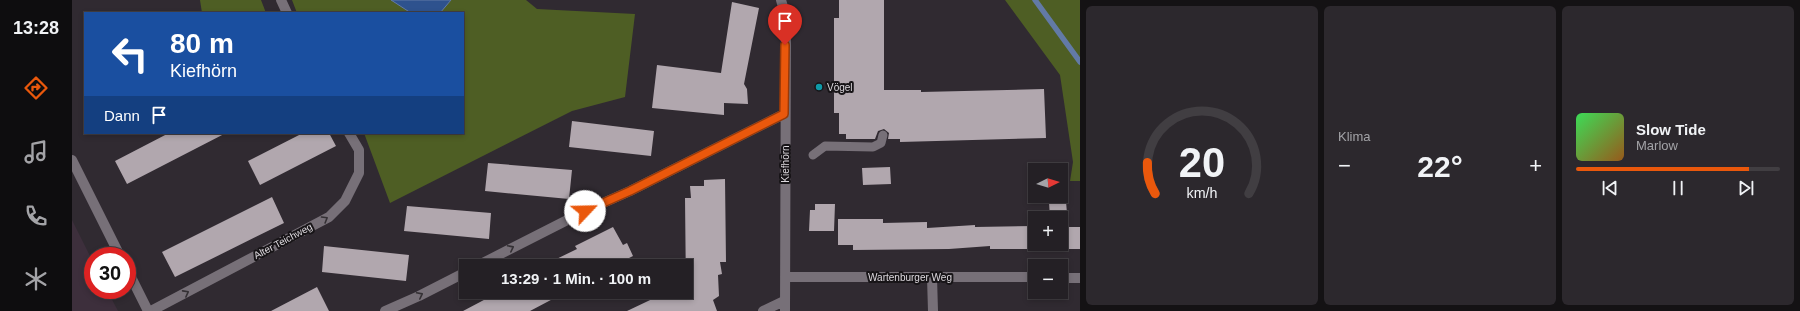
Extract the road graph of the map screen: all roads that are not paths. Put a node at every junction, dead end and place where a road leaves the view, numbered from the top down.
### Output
1 (281, 0) edge
2 (781, 0) edge
3 (287, 12) edge
4 (784, 114) junction
5 (350, 134) edge
6 (883, 135) dead end
7 (813, 156) dead end
8 (72, 160) edge
9 (116, 247) edge
10 (491, 259) edge
11 (459, 276) edge
12 (785, 277) junction
13 (932, 277) junction
14 (1028, 278) edge
15 (1068, 278) edge
16 (1080, 278) edge
17 (136, 285) edge
18 (784, 306) edge
19 (150, 311) edge
20 (385, 311) edge
21 (763, 311) edge
22 (933, 311) edge

1 - 3 street
2 - 4 street, Kiefhörn
10 -> 4 street
4 - 12 street, Kiefhörn
19 -> 5 street, Alter Teichweg
6 - 7 lane
8 - 9 street
20 -> 11 street
12 - 13 street, Wartenburger Weg
12 - 18 street, Kiefhörn
13 - 14 street, Wartenburger Weg
13 - 22 street
15 - 16 street
17 - 19 street, Alter Teichweg
18 - 21 street

